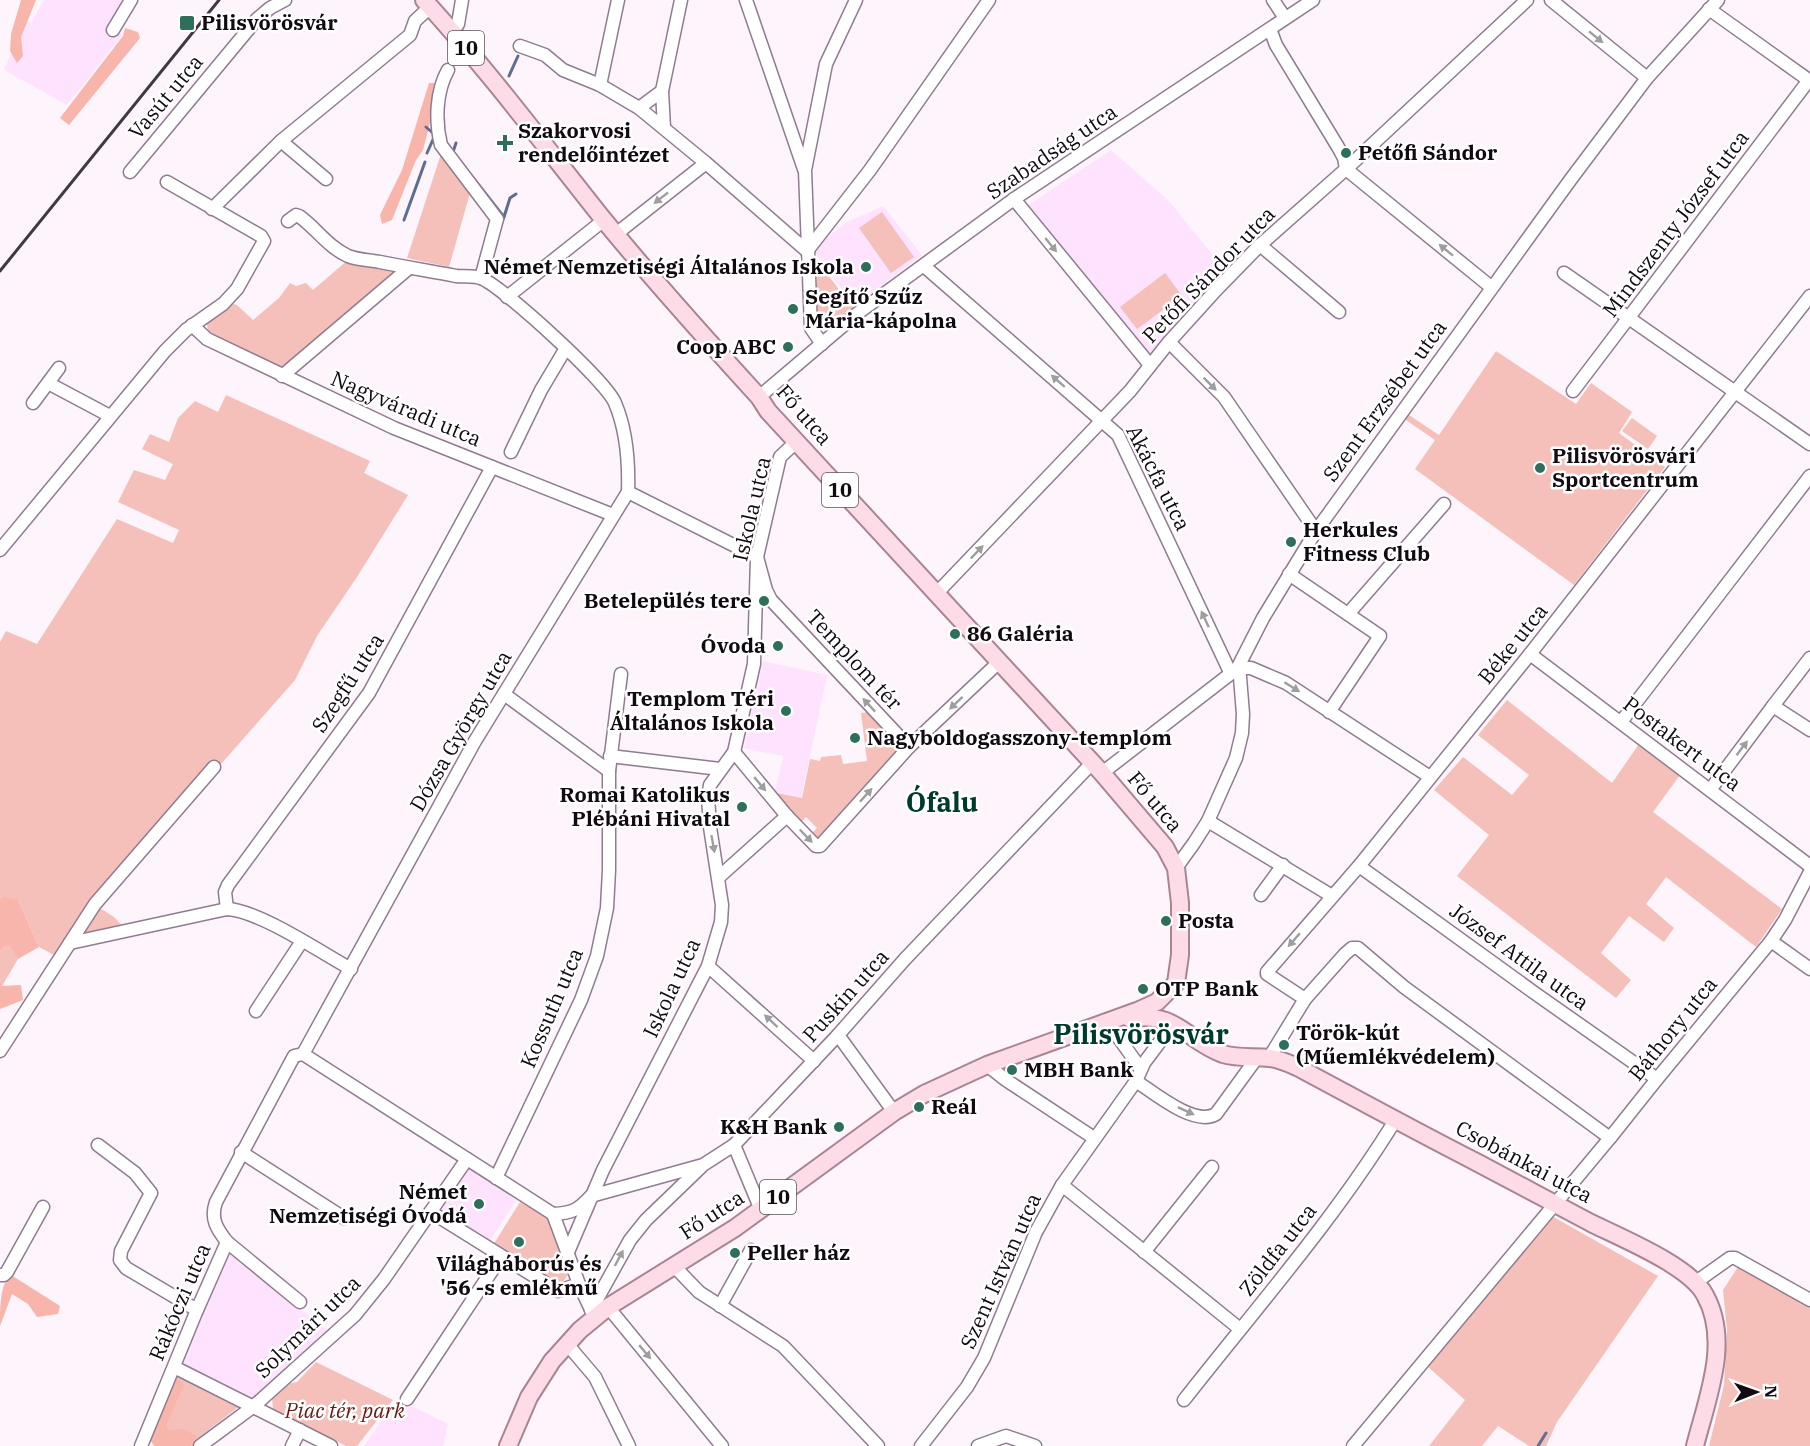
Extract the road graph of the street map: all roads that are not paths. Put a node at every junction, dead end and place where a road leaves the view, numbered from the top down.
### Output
1 (131, 0) edge
2 (285, 0) edge
3 (462, 0) edge
4 (618, 0) edge
5 (681, 0) edge
6 (746, 0) edge
7 (856, 0) edge
8 (989, 0) edge
9 (1273, 0) edge
10 (1313, 0) edge
11 (1527, 0) edge
12 (1551, 0) edge
13 (427, 3) edge
14 (1714, 4) edge
15 (1285, 18) junction
16 (1270, 28) junction
17 (113, 30) dead end
18 (452, 32) junction
19 (520, 46) dead end
20 (447, 70) dead end
21 (1647, 78) junction
22 (1810, 81) edge
23 (600, 85) junction
24 (662, 91) junction
25 (639, 108) junction
26 (788, 124) junction
27 (664, 128) junction
28 (812, 130) junction
29 (281, 141) junction
30 (706, 163) junction
31 (1346, 169) junction
32 (805, 170) junction
33 (130, 172) dead end
34 (326, 179) dead end
35 (167, 182) dead end
36 (1014, 199) junction
37 (212, 208) junction
38 (604, 220) junction
39 (288, 221) dead end
40 (616, 234) junction
41 (1260, 245) junction
42 (807, 251) junction
43 (924, 266) junction
44 (409, 268) junction
45 (1564, 273) dead end
46 (481, 278) junction
47 (1491, 286) junction
48 (1810, 296) edge
49 (507, 297) junction
50 (1339, 312) dead end
51 (1628, 318) junction
52 (192, 325) junction
53 (1169, 342) junction
54 (821, 345) junction
55 (566, 348) junction
56 (1150, 365) junction
57 (59, 368) dead end
58 (282, 376) junction
59 (48, 383) junction
60 (1573, 392) dead end
61 (1735, 393) junction
62 (759, 397) junction
63 (33, 403) dead end
64 (110, 416) junction
65 (1102, 419) junction
66 (796, 442) junction
67 (1810, 444) edge
68 (511, 452) dead end
69 (492, 467) junction
70 (1810, 476) edge
71 (628, 492) junction
72 (1444, 504) dead end
73 (613, 515) junction
74 (1316, 531) junction
75 (0, 550) edge
76 (757, 557) junction
77 (1289, 574) junction
78 (936, 594) junction
79 (1348, 614) junction
80 (1530, 654) junction
81 (1810, 658) edge
82 (998, 663) junction
83 (1234, 670) junction
84 (621, 674) dead end
85 (504, 693) junction
86 (1773, 706) junction
87 (1329, 712) junction
88 (1621, 722) junction
89 (1810, 730) edge
90 (909, 747) junction
91 (734, 752) junction
92 (610, 756) junction
93 (214, 767) dead end
94 (1097, 768) junction
95 (720, 769) junction
96 (609, 771) junction
97 (1430, 777) junction
98 (1710, 790) junction
99 (787, 816) junction
100 (1208, 820) junction
101 (1283, 865) junction
102 (1359, 866) junction
103 (1810, 866) edge
104 (1176, 868) junction
105 (1810, 872) edge
106 (719, 877) junction
107 (1261, 894) dead end
108 (1332, 896) junction
109 (227, 909) junction
110 (302, 941) junction
111 (1771, 941) junction
112 (70, 943) junction
113 (708, 966) junction
114 (351, 969) junction
115 (1810, 969) edge
116 (1176, 982) junction
117 (1305, 999) junction
118 (1157, 1002) junction
119 (256, 1011) dead end
120 (1112, 1021) junction
121 (1172, 1021) junction
122 (838, 1035) junction
123 (0, 1052) edge
124 (303, 1054) junction
125 (1262, 1058) junction
126 (814, 1061) junction
127 (987, 1065) junction
128 (1139, 1075) junction
129 (1657, 1079) junction
130 (894, 1112) junction
131 (1395, 1119) junction
132 (1094, 1138) junction
133 (1610, 1138) junction
134 (98, 1145) dead end
135 (734, 1145) junction
136 (242, 1152) junction
137 (466, 1159) junction
138 (703, 1165) junction
139 (1212, 1167) dead end
140 (496, 1178) junction
141 (1062, 1185) junction
142 (591, 1196) junction
143 (1555, 1204) junction
144 (43, 1207) dead end
145 (760, 1210) junction
146 (431, 1212) junction
147 (554, 1214) junction
148 (344, 1218) dead end
149 (227, 1242) junction
150 (751, 1250) dead end
151 (568, 1252) junction
152 (1144, 1252) junction
153 (501, 1257) junction
154 (674, 1266) junction
155 (0, 1275) edge
156 (1696, 1282) junction
157 (579, 1284) junction
158 (1810, 1300) edge
159 (300, 1302) dead end
160 (720, 1306) junction
161 (608, 1307) junction
162 (197, 1310) junction
163 (593, 1314) junction
164 (1240, 1329) junction
165 (567, 1344) junction
166 (174, 1367) junction
167 (407, 1399) dead end
168 (1184, 1400) dead end
169 (254, 1406) junction
170 (300, 1430) junction
171 (141, 1446) edge
172 (200, 1446) edge
173 (292, 1446) edge
174 (331, 1446) edge
175 (508, 1446) edge
176 (629, 1446) edge
177 (722, 1446) edge
178 (878, 1446) edge
179 (921, 1446) edge
180 (978, 1446) edge
181 (1035, 1446) edge
182 (1353, 1446) edge
183 (1695, 1446) edge

1 - 17 street
2 - 33 street, Vasút utca
3 - 18 street
4 - 23 street
5 - 24 street
6 - 26 street
7 - 28 street
8 - 42 street
9 - 15 street
10 - 15 street, Szabadság utca
11 - 31 street, Petőfi Sándor utca
12 -> 21 street
13 - 18 main road, Fő utca / 10
13 - 29 street
14 - 21 street, Szent Erzsébet utca
14 - 22 street
15 - 16 street, Szabadság utca
16 - 31 street
16 - 36 street, Szabadság utca
18 - 38 main road, Fő utca / 10
19 - 23 street
20 - 46 street
21 - 47 street, Szent Erzsébet utca
22 - 51 street, Mindszenty József utca
23 - 25 street
24 - 25 street
24 - 27 street
25 - 27 street
26 - 28 street
26 - 32 street
27 - 30 street
28 - 32 street
29 - 34 street
29 - 37 street
30 -> 40 street
30 - 42 street
31 - 41 street, Petőfi Sándor utca
47 -> 31 street
32 - 42 street
35 - 37 street
36 - 43 street, Szabadság utca
36 -> 56 street
37 - 52 street
38 - 40 main road, Fő utca / 10
38 - 49 street
39 - 44 street
40 - 62 main road, Fő utca / 10
41 - 50 street
41 - 53 street, Petőfi Sándor utca
42 - 54 street
43 - 54 street, Szabadság utca
65 -> 43 street, Akácfa utca
44 - 46 street
44 - 58 street
45 - 51 street
46 - 49 street
47 - 74 street, Szent Erzsébet utca
48 - 61 street, Béke utca
49 - 55 street
51 - 60 street, Mindszenty József utca
51 - 61 street
52 - 58 street, Nagyváradi utca
52 - 64 street
53 - 56 street, Petőfi Sándor utca
53 -> 74 street
54 - 62 street, Szabadság utca
55 - 68 street
55 - 71 street
56 - 65 street, Petőfi Sándor utca
57 - 59 street
58 - 69 street, Nagyváradi utca
59 - 63 street
59 - 64 street
61 - 67 street
61 - 80 street, Béke utca
62 - 66 main road, Fő utca / 10
64 - 75 street
78 -> 65 street, Petőfi Sándor utca
83 -> 65 street, Akácfa utca
66 - 76 street, Iskola utca
66 - 78 main road, Fő utca / 10
69 - 73 street, Nagyváradi utca
69 - 109 street, Szegfű utca
70 - 88 street
71 - 73 street, Dózsa György utca
71 - 76 street
72 - 79 street
73 - 85 street, Dózsa György utca
74 - 77 street, Szent Erzsébet utca
90 -> 76 street, Templom tér
76 - 91 street, Iskola utca
77 - 79 street
77 - 83 street, Szent Erzsébet utca
78 - 82 main road, Fő utca / 10
79 - 87 street
80 - 88 street, Postakert utca
80 - 97 street, Béke utca
81 - 86 street
82 -> 90 street
82 - 94 main road, Fő utca / 10
83 -> 87 street
83 - 94 street, Puskin utca
83 - 100 street
84 - 92 street, Kossuth utca
85 - 96 street
85 - 114 street, Dózsa György utca
86 - 89 street
98 -> 86 street
87 - 97 street
88 - 98 street, Postakert utca
99 -> 90 street
91 - 95 street, Iskola utca
91 -> 99 street
92 - 95 street
92 - 96 street, Kossuth utca
93 - 112 street
94 - 104 main road, Fő utca / 10
94 - 122 street, Puskin utca
95 -> 106 street, Iskola utca
96 - 140 street, Kossuth utca
97 - 102 street, Béke utca
98 - 103 street, Postakert utca
99 - 106 street
100 - 101 street
100 - 104 street
101 - 107 street
101 - 108 street
102 - 108 street, Béke utca
102 - 129 street, József Attila utca
104 - 116 main road, Fő utca / 10
105 - 111 street, Báthory utca
106 - 113 street, Iskola utca
108 -> 117 street, Béke utca
109 - 110 street
109 - 112 street
110 - 114 street
110 - 119 street
111 - 115 street
111 - 129 street, Báthory utca
112 - 123 street
126 -> 113 street
113 - 142 street, Iskola utca
114 - 124 street, Dózsa György utca
116 - 118 main road, Fő utca / 10
116 - 121 main road
117 - 125 street
117 - 133 street
118 - 120 main road, Fő utca / 10
118 - 121 main road, Csobánkai utca
120 - 121 main road
120 - 127 main road, Fő utca / 10
120 - 128 street
121 - 125 main road, Csobánkai utca
121 - 128 street, Szent István utca
122 - 126 street, Puskin utca
122 - 130 street
124 - 136 street, Rákóczi utca
124 - 137 street
128 -> 125 street
125 - 131 main road, Csobánkai utca
126 - 135 street, Puskin utca
127 - 130 main road, Fő utca / 10
127 - 132 street
128 - 132 street, Szent István utca
129 - 133 street, Báthory utca
130 - 145 main road, Fő utca / 10
131 - 143 main road, Csobánkai utca
131 - 164 street, Zöldfa utca
132 - 141 street, Szent István utca
133 - 143 street, Báthory utca
134 - 162 street
135 - 138 street, Puskin utca
135 - 145 street
136 - 148 street
136 - 149 street, Rákóczi utca
137 - 140 street
137 - 146 street, Solymári utca
138 - 142 street, Puskin utca
163 -> 138 street
139 - 152 street
140 - 147 street
141 - 152 street
141 - 179 street, Szent István utca
142 - 147 street
142 - 151 street, Iskola utca
143 - 156 main road, Csobánkai utca
143 - 182 street, Báthory utca
144 - 155 street
145 - 154 main road, Fő utca / 10
146 - 153 street
146 - 169 street, Solymári utca
147 - 151 street
149 - 159 street
149 - 162 street, Rákóczi utca
150 - 160 street
151 - 157 street
152 - 164 street
153 - 157 street
153 - 167 street
154 - 160 street
154 - 161 main road, Fő utca / 10
156 - 158 street
156 - 183 main road, Csobánkai utca
157 - 163 street
160 - 178 street
161 - 163 main road, Fő utca / 10
161 -> 177 street
162 - 166 street, Rákóczi utca
163 - 165 main road, Fő utca / 10
164 - 168 street, Zöldfa utca
165 - 175 main road, Fő utca / 10
165 - 176 street
166 - 169 street
166 - 171 street, Rákóczi utca
169 - 170 street
169 - 172 street, Solymári utca
170 - 173 street
170 - 174 street
180 - 181 street

